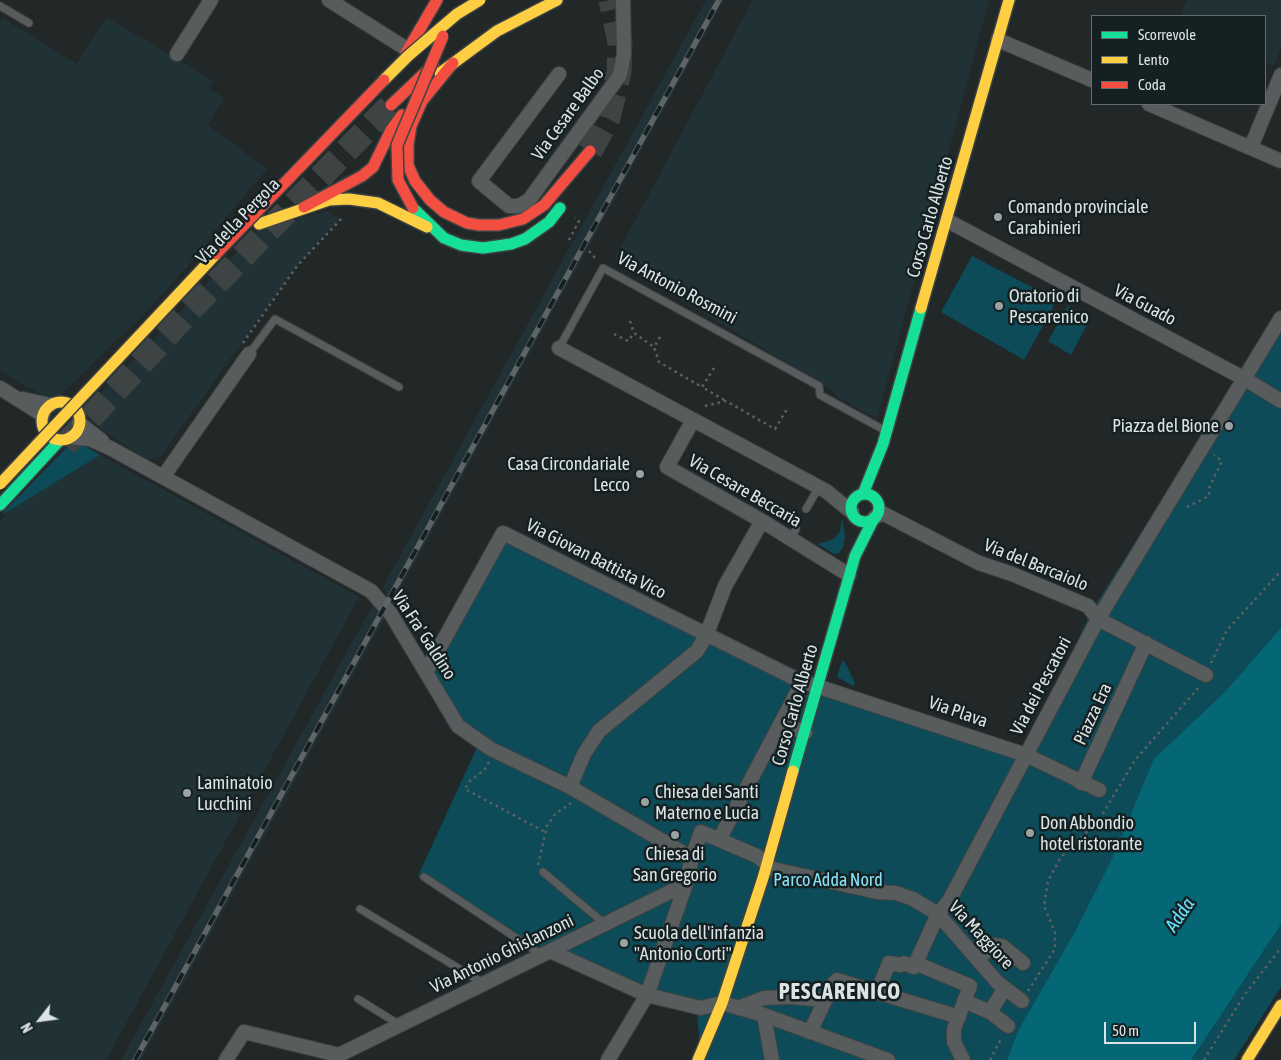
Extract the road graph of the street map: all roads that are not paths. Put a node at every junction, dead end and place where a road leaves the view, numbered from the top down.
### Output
1 (211, 0) edge
2 (329, 0) edge
3 (437, 0) edge
4 (461, 0) edge
5 (480, 0) edge
6 (557, 0) edge
7 (623, 0) edge
8 (1009, 0) edge
9 (0, 6) edge
10 (29, 24) dead end
11 (998, 40) junction
12 (408, 44) junction
13 (177, 54) dead end
14 (457, 55) junction
15 (559, 74) dead end
16 (1281, 75) edge
17 (1091, 80) edge
18 (391, 105) tunnel mouth
19 (1151, 105) edge
20 (1251, 147) junction
21 (1281, 161) edge
22 (304, 207) junction
23 (948, 221) junction
24 (259, 224) junction
25 (435, 230) junction
26 (1281, 318) edge
27 (559, 348) joint
28 (245, 350) joint
29 (1245, 380) junction
30 (399, 387) dead end
31 (0, 388) edge
32 (1281, 401) edge
33 (49, 412) junction
34 (79, 420) junction
35 (693, 420) junction
36 (886, 432) junction
37 (65, 439) junction
38 (883, 444) junction
39 (110, 448) junction
40 (7, 459) dead end
41 (163, 477) junction
42 (0, 484) edge
43 (822, 489) junction
44 (860, 495) junction
45 (877, 502) junction
46 (0, 504) edge
47 (806, 509) dead end
48 (853, 514) junction
49 (874, 518) junction
50 (762, 521) junction
51 (855, 556) junction
52 (849, 575) junction
53 (1098, 619) junction
54 (706, 636) junction
55 (1146, 643) junction
56 (426, 672) junction
57 (1206, 675) road end
58 (804, 681) junction
59 (818, 685) junction
60 (779, 729) junction
61 (805, 733) junction
62 (1026, 754) junction
63 (1081, 783) junction
64 (574, 789) junction
65 (1099, 790) dead end
66 (719, 840) junction
67 (692, 858) junction
68 (767, 862) junction
69 (543, 872) road end
70 (424, 877) dead end
71 (686, 884) junction
72 (360, 909) dead end
73 (938, 914) junction
74 (605, 924) junction
75 (546, 953) junction
76 (977, 958) junction
77 (916, 963) junction
78 (1023, 963) dead end
79 (484, 984) junction
80 (1005, 988) junction
81 (877, 993) junction
82 (647, 995) junction
83 (358, 1000) dead end
84 (826, 1000) junction
85 (1022, 1001) road end
86 (964, 1002) junction
87 (722, 1003) junction
88 (1281, 1004) edge
89 (738, 1008) junction
90 (990, 1012) junction
91 (764, 1015) junction
92 (959, 1017) junction
93 (400, 1025) junction
94 (1008, 1026) road end
95 (810, 1032) junction
96 (338, 1057) edge
97 (226, 1060) edge
98 (608, 1060) edge
99 (698, 1060) edge
100 (772, 1060) edge
101 (888, 1060) edge
102 (963, 1060) edge
103 (1247, 1060) edge

1 - 13 street
2 - 12 street
3 - 12 main road, Via della Pergola
4 - 25 main road, bridge
5 - 42 main road, bridge
6 - 14 main road
7 - 15 street, Via Cesare Balbo
8 - 11 main road, Corso Carlo Alberto
9 - 10 lane
11 - 17 street
11 - 23 main road, Corso Carlo Alberto
12 - 24 main road, Via della Pergola
12 - 33 main road, Via della Pergola
14 - 18 main road
14 - 22 main road
14 - 25 main road
16 - 20 street
19 - 20 street
20 - 21 street
22 - 24 main road
22 - 25 main road
23 - 29 street, Via Guado
23 - 36 main road, Corso Carlo Alberto
24 - 34 main road, Via della Pergola
26 - 29 street, Via dei Pescatori
27 - 35 street, Via Antonio Rosmini
27 - 36 lane, Via Antonio Rosmini
28 - 30 lane
28 - 41 street
29 - 32 street, Via Guado
29 - 53 street, Via dei Pescatori
31 - 33 street
33 - 34 main road
33 - 37 main road
33 - 40 main road, Via della Pergola
34 - 37 main road, Via della Pergola
34 - 39 street, Via Fra' Galdino
35 - 43 street, Via Antonio Rosmini
35 - 50 street, Via Cesare Beccaria
36 - 38 main road, Corso Carlo Alberto
37 - 39 street, Via Fra' Galdino
37 - 46 main road, Via della Pergola
38 - 44 main road, Corso Carlo Alberto
38 - 45 main road, Corso Carlo Alberto
39 - 41 street, Via Fra' Galdino
41 - 56 street, Via Fra' Galdino
43 - 44 street, Via Antonio Rosmini
43 - 47 lane
43 - 48 street, Via Antonio Rosmini
44 - 45 main road
44 - 48 main road
45 - 49 main road
48 - 49 main road
48 - 51 main road, Corso Carlo Alberto
49 - 51 main road, Corso Carlo Alberto
49 - 53 street, Via del Barcaiolo
50 - 52 street, Via Cesare Beccaria
50 - 54 street
51 - 52 main road, Corso Carlo Alberto
52 - 59 main road, Corso Carlo Alberto
53 - 55 street, Via del Barcaiolo
53 - 62 street, Via dei Pescatori
54 - 56 street, Via Giovan Battista Vico
54 - 58 street, Via Plava
54 - 64 street
55 - 57 street, Via del Barcaiolo
55 - 63 street, Piazza Era
56 - 64 street, Via Fra' Galdino
58 - 59 street, Via Plava
58 - 60 street
59 - 61 main road, Corso Carlo Alberto
59 - 62 street, Via Plava
60 - 61 street
60 - 66 street
61 - 68 main road, Corso Carlo Alberto
62 - 63 street, Via Plava
62 - 73 street, Via dei Pescatori
63 - 65 street
64 - 67 street, Via Fra' Galdino
66 - 67 street, Via Maggiore
66 - 68 street, Via Maggiore
67 - 71 street
68 - 73 street, Via Maggiore
68 - 87 main road, Corso Carlo Alberto
69 - 74 lane
70 - 75 lane
71 - 74 street, Via Antonio Ghislanzoni
71 - 82 street
72 - 79 lane
73 - 76 street, Via Maggiore
73 - 77 street, Via dei Pescatori
74 - 75 street, Via Antonio Ghislanzoni
75 - 79 street, Via Antonio Ghislanzoni
75 - 82 street
76 - 78 street
76 - 80 street, Via Maggiore
77 - 81 street
77 - 86 street
79 - 93 street, Via Antonio Ghislanzoni
80 - 85 street, Via Maggiore
80 - 90 street
81 - 84 street
81 - 92 street
82 - 87 street
82 - 98 street
83 - 93 lane
84 - 89 street
84 - 95 street
86 - 90 street
86 - 92 street
87 - 89 street
87 - 99 main road, Corso Carlo Alberto
88 - 103 main road
89 - 91 street
90 - 94 street
91 - 95 street
91 - 100 street
92 - 102 street
93 - 96 street, Via Antonio Ghislanzoni
95 - 101 street
96 - 97 street

